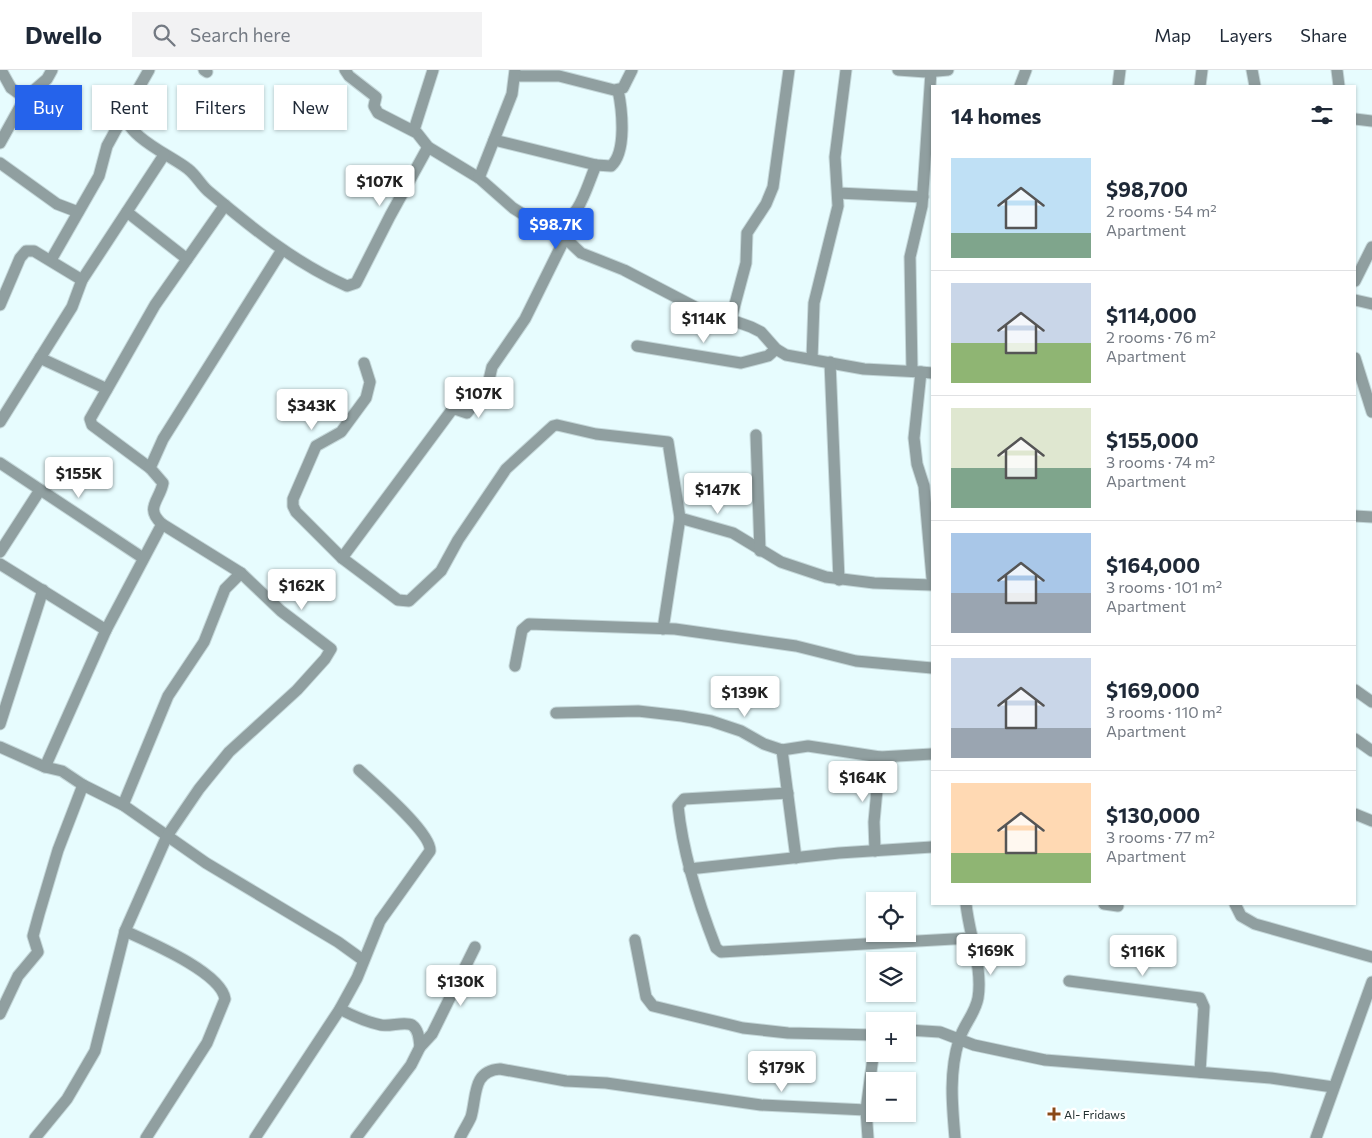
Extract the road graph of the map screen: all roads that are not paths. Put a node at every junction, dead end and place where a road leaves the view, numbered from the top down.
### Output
1 (1, 70) edge
2 (52, 70) edge
3 (149, 70) edge
4 (345, 70) edge
5 (433, 70) edge
6 (632, 70) edge
7 (789, 70) edge
8 (846, 70) edge
9 (898, 70) edge
10 (948, 70) edge
11 (1026, 70) edge
12 (1120, 70) edge
13 (1202, 70) edge
14 (1252, 70) edge
15 (1337, 70) edge
16 (931, 72) junction
17 (515, 73) edge
18 (39, 85) edge
19 (141, 85) edge
20 (1020, 85) edge
21 (1118, 85) edge
22 (1200, 85) edge
23 (1255, 85) edge
24 (1339, 85) edge
25 (618, 90) junction
26 (15, 91) edge
27 (15, 116) edge
28 (1356, 119) edge
29 (1372, 121) edge
30 (116, 130) edge
31 (135, 130) edge
32 (414, 130) junction
33 (494, 140) junction
34 (0, 143) edge
35 (428, 147) junction
36 (164, 155) junction
37 (0, 163) edge
38 (596, 165) junction
39 (479, 178) junction
40 (838, 193) junction
41 (923, 197) junction
42 (225, 205) junction
43 (78, 212) junction
44 (126, 212) junction
45 (556, 229) junction
46 (564, 240) junction
47 (1372, 246) edge
48 (282, 250) junction
49 (51, 260) junction
50 (187, 260) junction
51 (1356, 279) edge
52 (82, 280) junction
53 (1356, 300) edge
54 (1372, 304) edge
55 (0, 305) edge
56 (731, 320) junction
57 (637, 346) dead end
58 (776, 349) junction
59 (40, 358) junction
60 (812, 359) junction
61 (1356, 361) edge
62 (830, 362) junction
63 (364, 363) dead end
64 (922, 372) edge
65 (107, 389) junction
66 (1372, 412) edge
67 (0, 422) edge
68 (756, 435) dead end
69 (0, 463) edge
70 (150, 468) junction
71 (40, 490) junction
72 (1356, 516) edge
73 (1372, 517) edge
74 (680, 518) junction
75 (162, 524) junction
76 (760, 551) junction
77 (0, 552) edge
78 (142, 558) junction
79 (342, 558) junction
80 (0, 564) edge
81 (931, 566) edge
82 (241, 573) junction
83 (839, 580) junction
84 (931, 585) edge
85 (43, 590) junction
86 (664, 629) junction
87 (106, 630) junction
88 (515, 666) dead end
89 (931, 668) edge
90 (1356, 691) edge
91 (1372, 702) edge
92 (556, 713) dead end
93 (0, 724) edge
94 (1356, 740) edge
95 (0, 747) edge
96 (782, 750) junction
97 (1372, 751) edge
98 (931, 754) edge
99 (880, 757) junction
100 (45, 767) junction
101 (358, 770) dead end
102 (83, 785) junction
103 (788, 793) junction
104 (123, 805) junction
105 (1356, 814) edge
106 (1372, 821) edge
107 (167, 836) junction
108 (931, 847) edge
109 (875, 851) junction
110 (796, 858) junction
111 (690, 869) junction
112 (966, 905) edge
113 (1111, 905) edge
114 (1236, 905) edge
115 (1118, 906) dead end
116 (125, 931) junction
117 (971, 938) junction
118 (635, 940) dead end
119 (475, 947) dead end
120 (1372, 957) edge
121 (363, 960) junction
122 (1069, 981) dead end
123 (1372, 982) edge
124 (340, 1009) junction
125 (0, 1014) edge
126 (916, 1030) edge
127 (866, 1035) edge
128 (959, 1040) junction
129 (420, 1047) junction
130 (1200, 1072) junction
131 (1333, 1087) junction
132 (866, 1110) edge
133 (867, 1122) edge
134 (362, 1136) edge
135 (463, 1137) edge
136 (35, 1138) edge
137 (146, 1138) edge
138 (255, 1138) edge
139 (868, 1138) edge
140 (955, 1138) edge
141 (1316, 1138) edge

1 - 26 street
2 - 18 street
3 - 19 street
4 - 32 street
5 - 32 street
6 - 25 street
7 - 56 street
8 - 40 street
9 - 16 street
10 - 16 street
11 - 20 street
12 - 21 street
13 - 22 street
14 - 23 street
15 - 24 street
16 - 41 street
17 - 25 street
17 - 33 street
25 - 38 street
27 - 34 street
28 - 29 street
30 - 43 street
31 - 36 street
32 - 35 street
33 - 38 street
33 - 39 street
35 - 39 street
35 - 48 street
36 - 42 street
36 - 44 street
37 - 43 street
38 - 45 street
39 - 45 street
40 - 41 street
40 - 60 street
41 - 64 street
42 - 48 street
42 - 50 street
43 - 49 street
44 - 50 street
44 - 52 street
45 - 46 street
46 - 56 street
46 - 79 street
47 - 51 street
48 - 70 street
49 - 52 street
49 - 55 street
50 - 65 street
52 - 59 street
53 - 54 street
56 - 58 street
57 - 58 street
58 - 60 street
59 - 65 street
59 - 67 street
60 - 62 street
61 - 66 street
62 - 64 street
62 - 83 street
63 - 79 street
64 - 81 street
65 - 70 street
68 - 76 street
69 - 71 street
70 - 75 street
71 - 77 street
71 - 78 street
72 - 73 street
74 - 76 street
74 - 79 street
74 - 86 street
75 - 78 street
75 - 82 street
76 - 83 street
78 - 87 street
80 - 85 street
82 - 104 street
82 - 107 street
83 - 84 street
85 - 87 street
85 - 93 street
86 - 88 street
86 - 89 street
87 - 100 street
90 - 91 street
92 - 96 street
94 - 97 street
95 - 100 street
96 - 99 street
96 - 103 street
98 - 99 street
99 - 109 street
100 - 102 street
101 - 121 street
102 - 104 street
102 - 125 street
103 - 110 street
103 - 111 street
104 - 107 street
105 - 106 street
107 - 116 street
107 - 121 street
108 - 109 street
109 - 110 street
110 - 111 street
111 - 117 street
112 - 117 street
113 - 115 street
114 - 120 street
116 - 136 street
116 - 137 street
117 - 128 street
118 - 127 street
119 - 129 street
121 - 124 street
122 - 130 street
123 - 131 street
124 - 129 street
124 - 138 street
126 - 128 street
128 - 130 street
128 - 140 street
129 - 134 street
130 - 131 street
131 - 141 street
132 - 135 street
133 - 139 street

